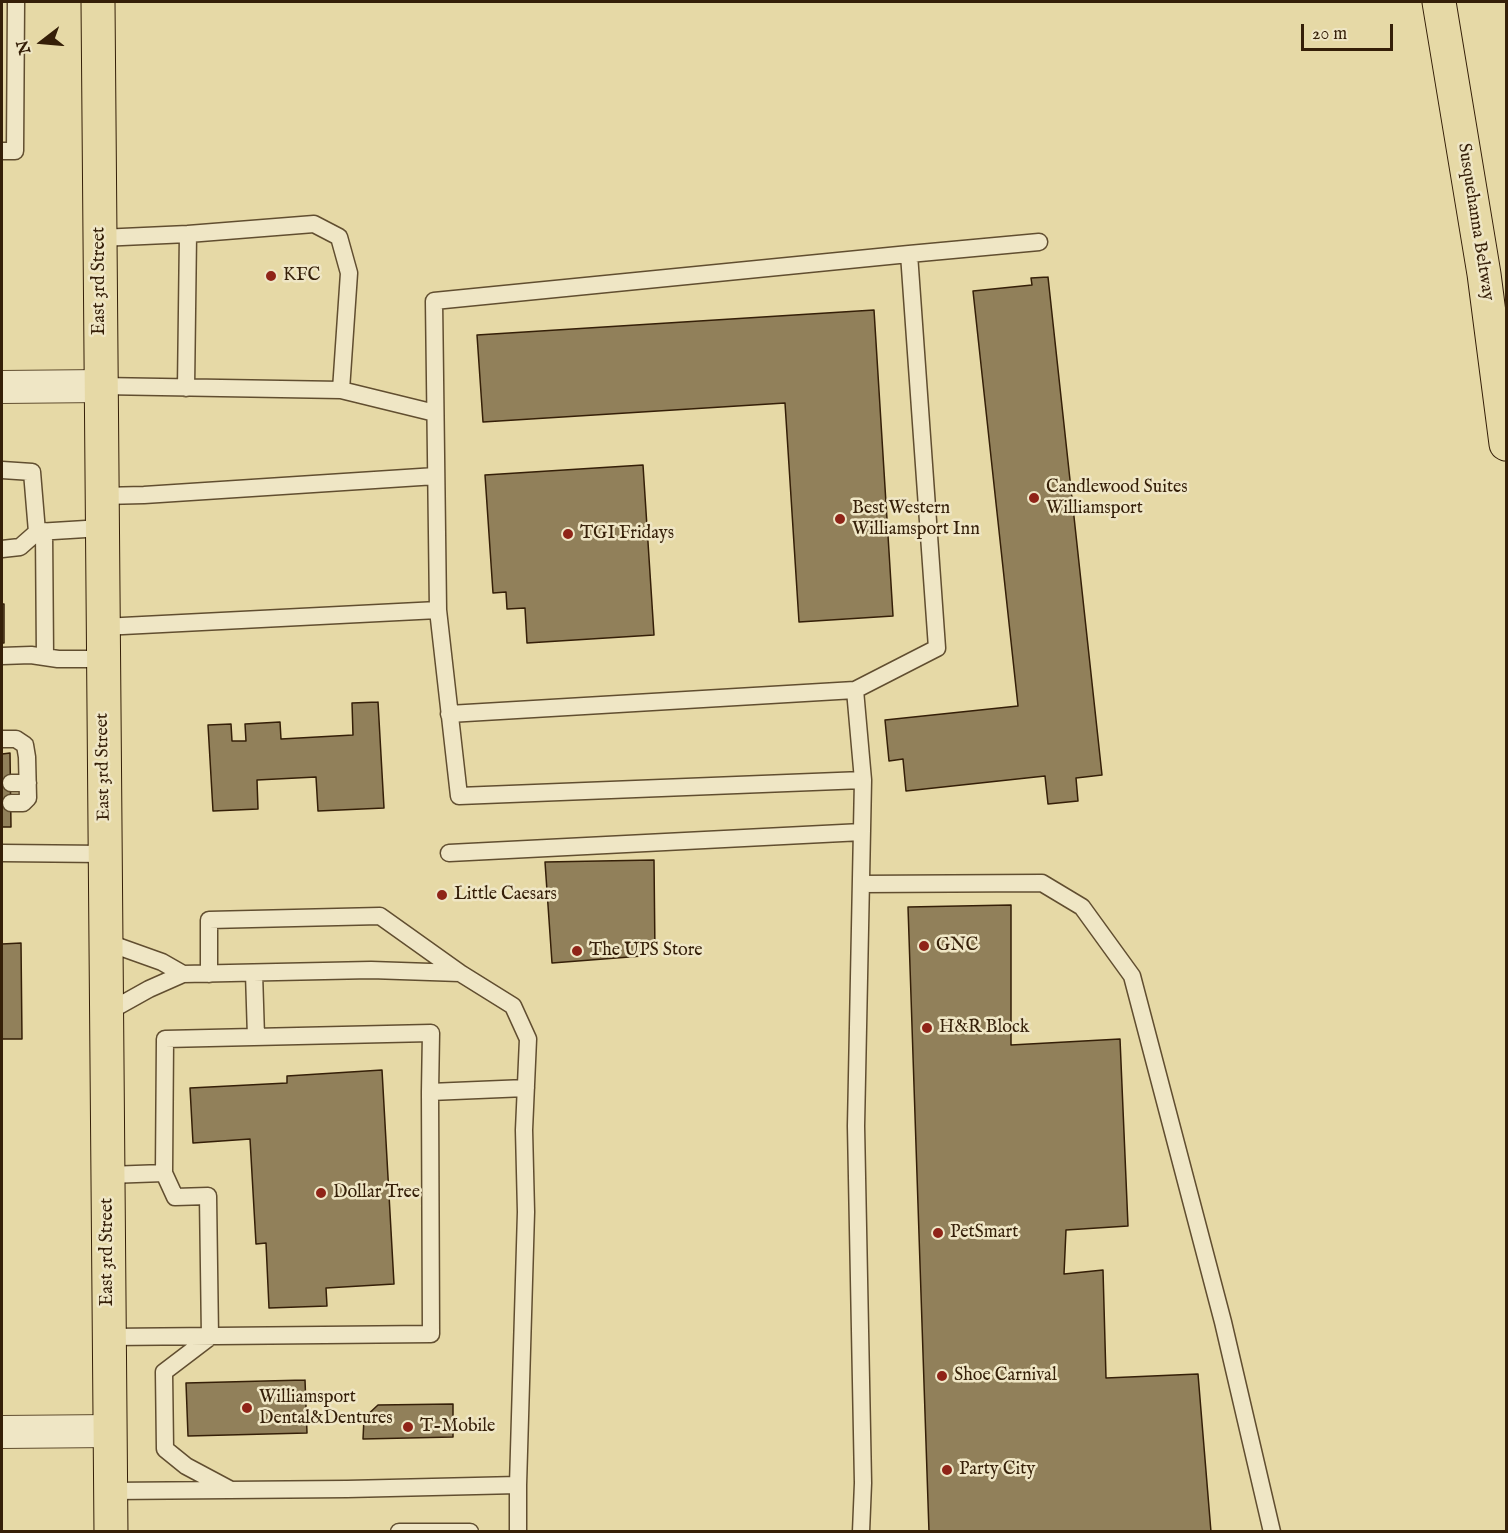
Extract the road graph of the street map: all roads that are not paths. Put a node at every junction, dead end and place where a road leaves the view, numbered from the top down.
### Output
1 (16, 2) edge
2 (98, 2) edge
3 (1439, 2) edge
4 (2, 151) edge
5 (188, 234) junction
6 (100, 238) junction
7 (1040, 242) dead end
8 (909, 254) junction
9 (101, 386) junction
10 (2, 387) edge
11 (186, 388) junction
12 (340, 390) junction
13 (435, 413) junction
14 (1506, 444) edge
15 (2, 470) edge
16 (436, 477) junction
17 (102, 496) junction
18 (102, 528) junction
19 (40, 532) junction
20 (2, 549) edge
21 (438, 610) junction
22 (103, 627) junction
23 (2, 656) edge
24 (45, 657) junction
25 (103, 659) junction
26 (855, 690) junction
27 (449, 714) junction
28 (2, 740) edge
29 (862, 780) junction
30 (11, 783) dead end
31 (28, 783) junction
32 (11, 803) dead end
33 (862, 832) junction
34 (2, 853) edge
35 (449, 853) dead end
36 (105, 854) junction
37 (861, 884) junction
38 (106, 942) junction
39 (254, 973) junction
40 (460, 973) junction
41 (183, 974) junction
42 (209, 974) junction
43 (106, 1012) junction
44 (256, 1037) junction
45 (526, 1088) junction
46 (430, 1092) junction
47 (164, 1173) junction
48 (108, 1175) junction
49 (109, 1337) junction
50 (210, 1337) junction
51 (110, 1431) junction
52 (2, 1432) edge
53 (518, 1485) junction
54 (232, 1490) junction
55 (110, 1491) junction
56 (111, 1532) edge
57 (399, 1532) edge
58 (470, 1532) edge
59 (518, 1532) edge
60 (861, 1532) edge
61 (1272, 1532) edge

1 - 4 lane
2 - 6 main road, East 3rd Street
3 - 14 main road, Susquehanna Beltway
5 - 6 lane
5 - 11 lane
5 - 12 lane
6 - 9 main road, East 3rd Street
7 - 8 lane
8 - 13 lane
8 - 26 lane
9 - 10 street
9 - 11 lane
9 - 17 main road, East 3rd Street
11 - 12 lane
12 - 13 lane
13 - 16 lane
15 - 19 lane
16 - 17 lane
16 - 21 lane
17 - 18 main road, East 3rd Street
18 - 19 lane
18 - 22 main road, East 3rd Street
19 - 20 lane
19 - 24 lane
21 - 22 lane
21 - 27 lane
22 - 25 main road, East 3rd Street
23 - 24 lane
24 - 25 lane
25 - 36 main road, East 3rd Street
26 - 27 lane
26 - 29 lane
27 - 29 lane
28 - 31 lane
29 - 33 lane
30 - 31 lane
31 - 32 lane
33 - 35 lane
33 - 37 lane
34 - 36 lane
36 - 38 main road, East 3rd Street
37 - 60 lane
37 - 61 lane
38 - 41 lane
38 - 43 main road, East 3rd Street
39 - 40 lane
39 - 42 lane
39 - 44 lane
40 - 42 lane
40 - 45 lane
41 - 42 lane
41 - 43 lane
43 - 48 main road, East 3rd Street
44 - 46 lane
44 - 47 lane
45 - 46 lane
45 - 53 lane
46 - 50 lane
47 - 48 lane
47 - 50 lane
48 - 49 main road, East 3rd Street
49 - 50 lane
49 - 51 main road, East 3rd Street
50 - 54 lane
51 - 52 street
51 - 55 main road, East 3rd Street
53 - 54 lane
53 - 59 lane
54 - 55 lane
55 - 56 main road, East 3rd Street
57 - 58 lane

